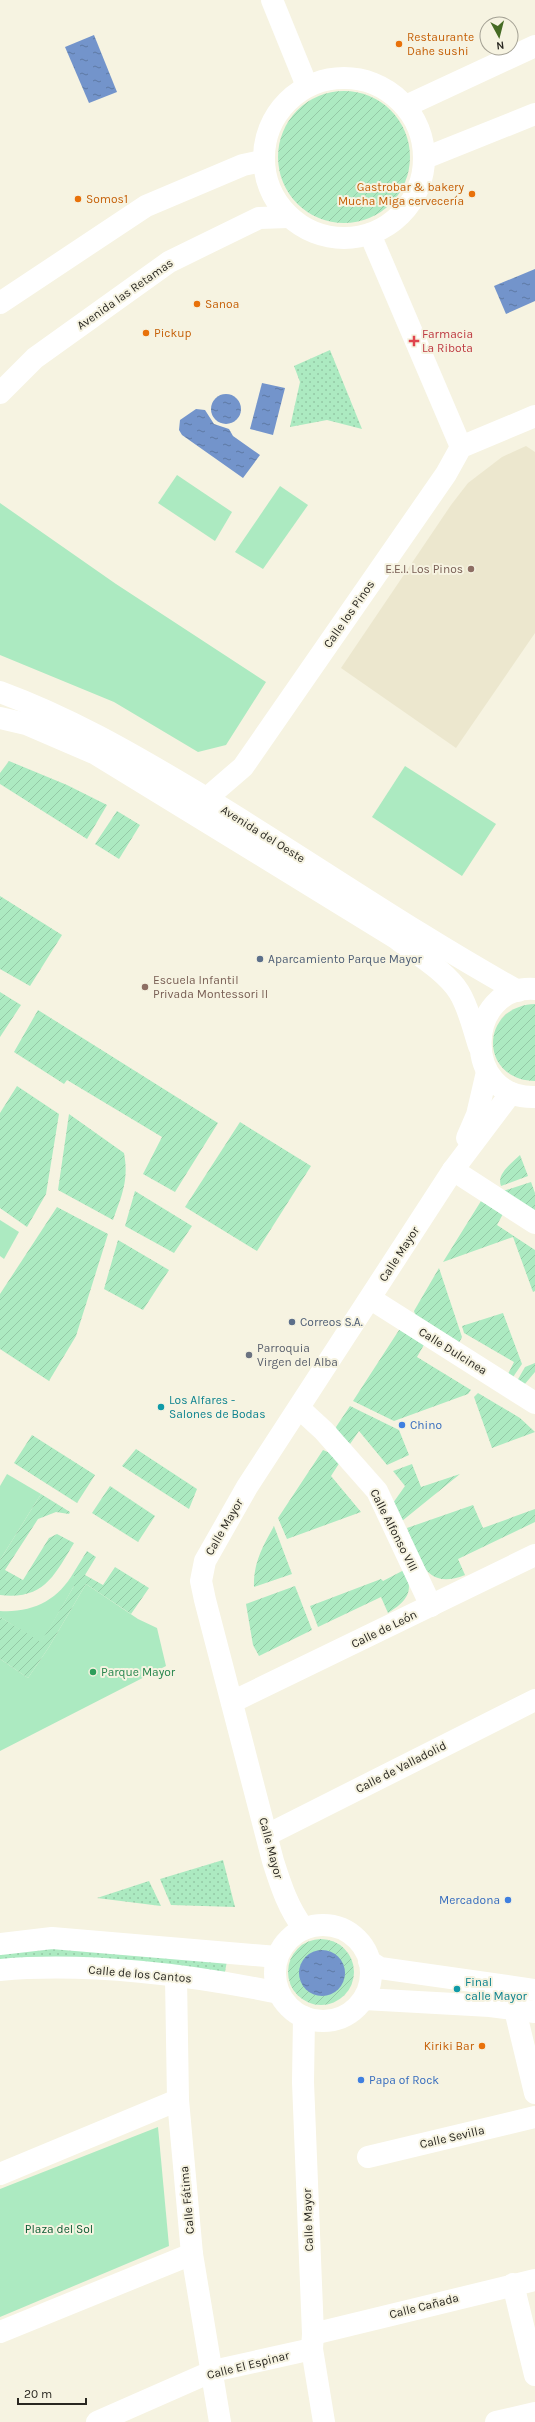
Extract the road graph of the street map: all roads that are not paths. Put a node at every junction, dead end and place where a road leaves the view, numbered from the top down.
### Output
1 (272, 0) edge
2 (535, 46) edge
3 (307, 86) junction
4 (406, 106) junction
5 (535, 114) edge
6 (425, 158) junction
7 (262, 161) junction
8 (288, 217) junction
9 (370, 234) junction
10 (0, 304) edge
11 (0, 393) edge
12 (535, 416) edge
13 (460, 447) junction
14 (0, 692) edge
15 (0, 718) edge
16 (207, 798) junction
17 (527, 990) edge
18 (479, 1046) junction
19 (488, 1072) junction
20 (511, 1093) junction
21 (535, 1097) edge
22 (453, 1170) junction
23 (535, 1223) edge
24 (370, 1299) junction
25 (535, 1403) edge
26 (299, 1408) junction
27 (535, 1555) edge
28 (431, 1606) junction
29 (535, 1700) edge
30 (232, 1702) junction
31 (267, 1835) junction
32 (304, 1929) junction
33 (0, 1944) edge
34 (278, 1957) junction
35 (369, 1961) junction
36 (0, 1970) edge
37 (176, 1977) junction
38 (535, 1990) edge
39 (279, 1993) junction
40 (364, 1999) junction
41 (525, 2011) edge
42 (304, 2017) junction
43 (535, 2093) edge
44 (178, 2100) junction
45 (535, 2117) edge
46 (368, 2157) dead end
47 (0, 2174) edge
48 (192, 2254) junction
49 (535, 2280) edge
50 (513, 2284) junction
51 (0, 2332) edge
52 (312, 2342) junction
53 (214, 2371) junction
54 (535, 2375) edge
55 (535, 2414) edge
56 (97, 2422) edge
57 (220, 2422) edge
58 (324, 2422) edge
59 (496, 2422) edge

1 - 3 street
2 - 4 street
3 - 4 street
3 - 7 street
4 - 6 street
5 - 6 street
6 - 9 street
7 - 8 street
7 - 10 street
8 - 9 street
8 - 11 street, Avenida las Retamas
9 - 13 street
12 - 13 street
13 - 16 street, Calle los Pinos
14 - 16 street, Avenida del Oeste
15 - 18 street, Avenida del Oeste
16 - 17 street, Avenida del Oeste
17 - 18 street
18 - 19 street, Avenida del Oeste
19 - 20 street
19 - 22 street, Calle Mayor
20 - 21 street
20 - 22 street, Calle Mayor
22 - 23 street
22 - 24 street, Calle Mayor
24 - 25 street, Calle Dulcinea
24 - 26 street, Calle Mayor
26 - 28 street, Calle Alfonso VIII
26 - 30 street, Calle Mayor
27 - 28 street, Calle de León
28 - 30 street, Calle de León
29 - 31 street, Calle de Valladolid
30 - 31 street, Calle Mayor
31 - 32 street, Calle Mayor
32 - 34 street
32 - 35 street
33 - 34 street
34 - 39 street
35 - 38 street
35 - 40 street
36 - 37 street, Calle de los Cantos
37 - 39 street, Calle de los Cantos
37 - 44 street, Calle Fátima
39 - 42 street
40 - 41 street
40 - 42 street
41 - 43 street
42 - 52 street, Calle Mayor
44 - 47 street
44 - 48 street, Calle Fátima
45 - 46 street, Calle Sevilla
48 - 51 street
48 - 53 street, Calle Fátima
49 - 50 street, Calle Cañada
50 - 52 street, Calle Cañada
50 - 54 street
52 - 53 street, Calle El Espinar
52 - 58 street, Calle Mayor
53 - 56 street, Calle El Espinar
53 - 57 street, Calle Fátima
55 - 59 street

